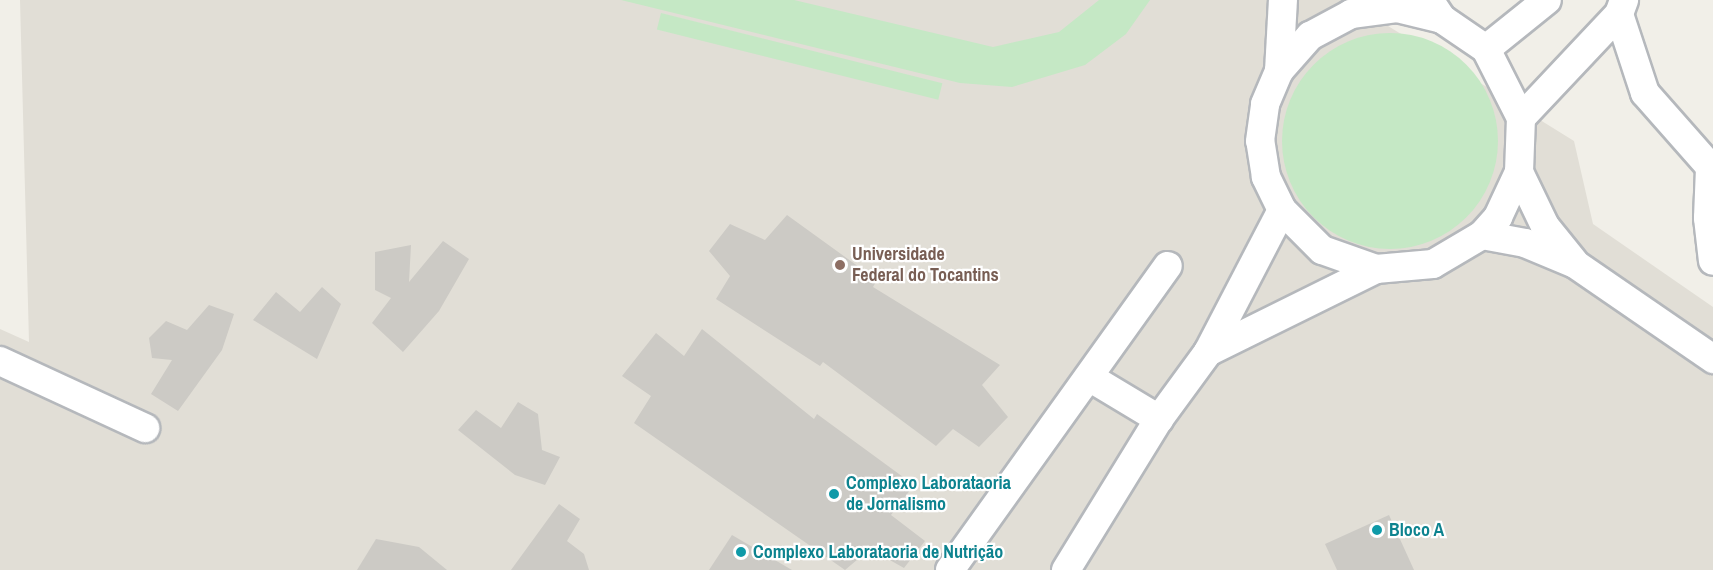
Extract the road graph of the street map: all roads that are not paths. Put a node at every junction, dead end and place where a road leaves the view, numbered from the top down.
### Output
1 (1283, 0) edge
2 (1547, 0) edge
3 (1621, 7) edge
4 (1436, 9) edge
5 (1486, 49) junction
6 (1279, 71) junction
7 (1521, 118) junction
8 (1712, 169) edge
9 (1519, 172) junction
10 (1282, 210) junction
11 (1482, 235) junction
12 (1713, 261) edge
13 (1575, 264) junction
14 (1168, 266) dead end
15 (1376, 269) junction
16 (1208, 352) junction
17 (1713, 359) edge
18 (0, 361) edge
19 (1089, 377) junction
20 (1159, 419) junction
21 (145, 428) dead end
22 (950, 570) edge
23 (1066, 570) edge

1 - 6 street
2 - 5 street
3 - 7 street
3 - 8 street
4 - 5 street
4 - 6 street
5 - 7 street
6 - 10 street
7 - 9 street
8 - 12 street
9 - 11 street
9 - 13 street
10 - 15 street
10 - 16 street
11 - 13 street
11 - 15 street
13 - 17 street
14 - 19 street
15 - 16 street
16 - 20 street
18 - 21 street
19 - 20 street
19 - 22 street
20 - 23 street

